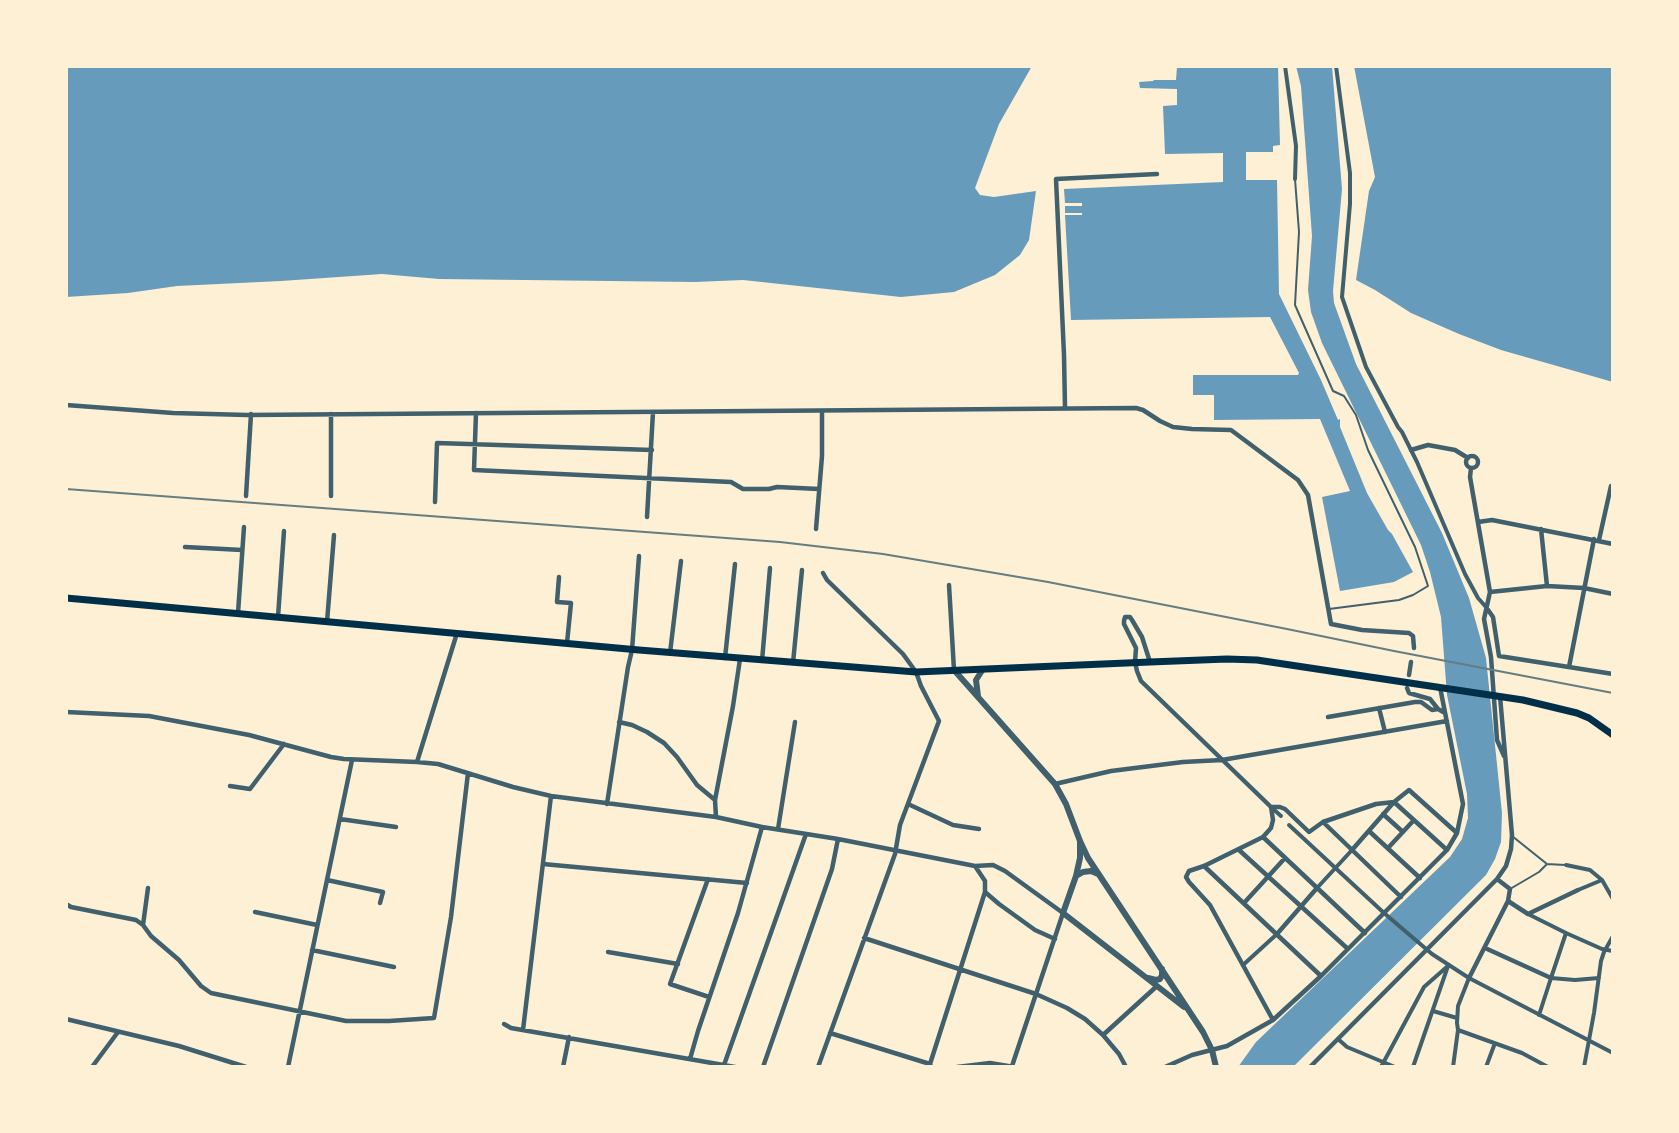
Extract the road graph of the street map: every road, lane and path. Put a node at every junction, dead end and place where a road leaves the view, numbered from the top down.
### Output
1 (1285, 66) edge
2 (1336, 66) edge
3 (1157, 174) dead end
4 (1295, 179) joint
5 (66, 405) edge
6 (1065, 408) junction
7 (822, 411) junction
8 (476, 412) junction
9 (653, 412) junction
10 (251, 414) junction
11 (331, 414) junction
12 (475, 443) junction
13 (652, 450) junction
14 (1411, 450) junction
15 (1468, 458) junction
16 (1471, 468) junction
17 (650, 478) junction
18 (1611, 486) dead end
19 (819, 489) junction
20 (246, 496) dead end
21 (331, 496) dead end
22 (435, 502) dead end
23 (647, 517) dead end
24 (1478, 522) junction
25 (244, 527) dead end
26 (816, 529) dead end
27 (1541, 529) junction
28 (284, 531) dead end
29 (333, 535) dead end
30 (1597, 540) junction
31 (1613, 544) edge
32 (185, 547) dead end
33 (242, 550) junction
34 (639, 556) dead end
35 (681, 561) dead end
36 (735, 564) dead end
37 (770, 568) dead end
38 (802, 570) dead end
39 (822, 573) dead end
40 (559, 577) dead end
41 (949, 585) dead end
42 (1547, 586) junction
43 (1584, 588) junction
44 (1490, 592) junction
45 (1613, 594) edge
46 (66, 598) edge
47 (1486, 607) junction
48 (1329, 609) junction
49 (238, 613) junction
50 (278, 617) junction
51 (327, 622) junction
52 (457, 633) junction
53 (567, 643) junction
54 (1414, 648) dead end
55 (632, 650) junction
56 (670, 653) junction
57 (724, 658) junction
58 (740, 659) junction
59 (762, 661) junction
60 (1150, 662) junction
61 (1411, 662) dead end
62 (1135, 663) junction
63 (793, 664) junction
64 (1569, 667) junction
65 (983, 669) junction
66 (954, 670) junction
67 (916, 672) junction
68 (1613, 674) edge
69 (1409, 675) dead end
70 (1440, 687) junction
71 (1407, 688) dead end
72 (978, 696) junction
73 (1500, 696) junction
74 (1379, 708) junction
75 (1438, 709) junction
76 (66, 712) edge
77 (1445, 713) junction
78 (1328, 717) dead end
79 (1447, 721) junction
80 (620, 722) junction
81 (795, 722) dead end
82 (1385, 732) junction
83 (1613, 735) edge
84 (284, 744) junction
85 (1505, 758) junction
86 (352, 759) junction
87 (1222, 760) junction
88 (417, 762) junction
89 (468, 773) junction
90 (1055, 784) junction
91 (230, 786) dead end
92 (551, 796) junction
93 (715, 800) junction
94 (1395, 802) junction
95 (607, 804) junction
96 (908, 804) junction
97 (1271, 807) junction
98 (1383, 814) junction
99 (1281, 816) dead end
100 (716, 817) junction
101 (340, 819) junction
102 (1414, 820) junction
103 (1323, 822) junction
104 (1290, 825) dead end
105 (396, 826) dead end
106 (762, 827) junction
107 (778, 829) junction
108 (979, 830) dead end
109 (1369, 831) junction
110 (1309, 832) junction
111 (1403, 832) junction
112 (1457, 833) junction
113 (806, 834) junction
114 (1512, 835) junction
115 (1263, 837) junction
116 (1303, 838) junction
117 (838, 839) junction
118 (1080, 841) junction
119 (1388, 848) junction
120 (896, 850) junction
121 (1239, 850) junction
122 (1352, 850) junction
123 (1447, 850) junction
124 (1285, 858) junction
125 (543, 864) junction
126 (1547, 864) junction
127 (1566, 865) joint
128 (975, 866) junction
129 (1204, 866) junction
130 (1335, 868) junction
131 (1098, 874) junction
132 (1076, 876) junction
133 (1268, 876) junction
134 (1420, 878) junction
135 (708, 879) junction
136 (1497, 879) junction
137 (327, 880) junction
138 (1602, 880) junction
139 (747, 883) junction
140 (148, 888) dead end
141 (1317, 888) junction
142 (1510, 889) junction
143 (1578, 890) joint
144 (985, 892) junction
145 (1401, 897) junction
146 (1613, 899) edge
147 (1508, 901) junction
148 (380, 903) dead end
149 (1244, 903) junction
150 (66, 904) edge
151 (1301, 906) junction
152 (255, 912) dead end
153 (1064, 913) junction
154 (1528, 914) junction
155 (1386, 915) junction
156 (143, 925) junction
157 (318, 925) junction
158 (1365, 933) junction
159 (1566, 933) junction
160 (1277, 934) junction
161 (1613, 936) edge
162 (864, 938) junction
163 (1055, 939) junction
164 (1485, 948) junction
165 (1348, 949) junction
166 (312, 950) junction
167 (1427, 950) junction
168 (1604, 950) junction
169 (1613, 951) edge
170 (608, 952) dead end
171 (678, 963) junction
172 (1449, 964) junction
173 (1243, 965) junction
174 (394, 967) dead end
175 (1162, 968) junction
176 (960, 969) junction
177 (1322, 976) junction
178 (1147, 978) junction
179 (1469, 978) junction
180 (1551, 978) junction
181 (1599, 978) junction
182 (1157, 986) junction
183 (1036, 994) junction
184 (710, 998) junction
185 (1189, 1011) junction
186 (1433, 1011) junction
187 (300, 1012) junction
188 (1539, 1015) junction
189 (1457, 1018) junction
190 (66, 1019) edge
191 (1273, 1020) junction
192 (504, 1024) dead end
193 (523, 1030) junction
194 (1458, 1030) junction
195 (118, 1032) junction
196 (830, 1033) junction
197 (1103, 1035) junction
198 (569, 1038) junction
199 (1338, 1039) junction
200 (1589, 1040) junction
201 (1496, 1042) junction
202 (1212, 1050) junction
203 (1613, 1053) edge
204 (690, 1059) junction
205 (1536, 1060) junction
206 (724, 1065) junction
207 (930, 1065) edge
208 (1382, 1065) edge
209 (92, 1067) edge
210 (246, 1067) edge
211 (288, 1067) edge
212 (563, 1067) edge
213 (735, 1067) edge
214 (763, 1067) edge
215 (818, 1067) edge
216 (957, 1067) edge
217 (1013, 1067) edge
218 (1126, 1067) edge
219 (1165, 1067) edge
220 (1216, 1067) edge
221 (1310, 1067) edge
222 (1395, 1067) edge
223 (1413, 1067) edge
224 (1453, 1067) edge
225 (1486, 1067) edge
226 (1533, 1067) edge
227 (1548, 1067) edge
228 (1584, 1067) edge

1 - 4 street
2 - 14 street
3 - 6 street
4 - 48 lane
5 - 10 street
6 - 7 street
6 - 48 street
7 - 9 street
7 - 19 street
8 - 9 street
8 - 11 street
8 - 12 street
9 - 13 street
10 - 11 street
10 - 20 street
11 - 21 street
12 - 13 street
12 - 17 street
12 - 22 street
13 - 17 street
14 - 15 street
14 - 47 street
15 - 16 street
15 - 16 street
16 - 24 street
17 - 19 street
17 - 23 street
18 - 30 street
19 - 26 street
24 - 27 street
24 - 44 street
25 - 33 street
27 - 30 street
27 - 42 street
28 - 50 street
29 - 51 street
30 - 31 street
30 - 43 street
32 - 33 street
33 - 49 street
34 - 55 street
35 - 56 street
36 - 57 street
37 - 59 street
38 - 63 street
39 - 67 street
40 - 53 street
41 - 66 street
42 - 43 street
42 - 44 street
43 - 45 street
43 - 64 street
44 - 47 street
46 - 49 main road
47 - 64 street
47 - 85 street
48 - 54 street
49 - 50 main road
50 - 51 main road
51 - 52 main road
52 - 53 main road
52 - 88 street
53 - 55 main road
55 - 56 main road
55 - 80 street
56 - 57 main road
57 - 58 main road
58 - 59 main road
58 - 93 street
59 - 63 main road
60 - 62 main road
60 - 62 street
60 - 70 main road
61 - 69 street
62 - 65 main road
62 - 87 street
63 - 67 main road
64 - 68 street
65 - 66 main road
65 - 72 street
66 - 67 main road
66 - 72 street
67 - 96 street
70 - 73 main road
70 - 77 street
71 - 75 street
72 - 90 street
73 - 83 main road
73 - 85 street
74 - 75 street
74 - 78 street
74 - 82 street
75 - 77 street
76 - 84 street
77 - 79 street
79 - 82 street
79 - 112 street
80 - 93 street
80 - 95 street
81 - 107 street
82 - 87 street
84 - 86 street
84 - 91 street
85 - 114 street
86 - 88 street
86 - 101 street
87 - 90 street
87 - 97 street
88 - 89 street
89 - 92 street
89 - 187 street
90 - 118 street
92 - 95 street
92 - 125 street
93 - 100 street
94 - 98 street
94 - 102 street
94 - 103 street
94 - 112 street
95 - 100 street
96 - 108 street
96 - 120 street
97 - 99 street
97 - 110 street
97 - 115 street
98 - 109 street
98 - 111 street
100 - 106 street
101 - 105 street
101 - 137 street
102 - 111 street
102 - 123 street
103 - 110 street
103 - 122 street
104 - 116 street
106 - 107 street
106 - 139 street
107 - 113 street
109 - 119 street
109 - 122 street
110 - 116 street
111 - 119 street
112 - 123 street
113 - 117 street
113 - 206 street
114 - 126 lane
114 - 136 street
115 - 121 street
115 - 124 street
116 - 130 street
117 - 120 street
117 - 214 street
118 - 131 street
118 - 132 street
119 - 134 street
120 - 128 street
120 - 162 street
121 - 129 street
121 - 133 street
122 - 130 street
122 - 145 street
123 - 134 street
124 - 133 street
124 - 141 street
125 - 135 street
125 - 193 street
126 - 127 lane
126 - 142 lane
127 - 138 street
128 - 144 street
128 - 153 street
129 - 149 street
129 - 173 street
130 - 141 street
130 - 155 street
131 - 132 street
131 - 175 street
132 - 153 street
133 - 149 street
133 - 151 street
134 - 145 street
135 - 139 street
135 - 171 street
136 - 142 street
136 - 167 street
137 - 148 street
137 - 157 street
138 - 143 street
138 - 146 street
139 - 184 street
140 - 156 street
141 - 151 street
141 - 158 street
142 - 147 street
143 - 154 street
144 - 163 street
144 - 176 street
145 - 155 street
147 - 154 street
147 - 164 street
149 - 160 street
150 - 156 street
151 - 160 street
151 - 165 street
152 - 157 street
153 - 163 street
153 - 178 street
154 - 159 street
155 - 158 street
155 - 167 street
156 - 187 street
157 - 166 street
158 - 165 street
159 - 168 street
159 - 180 street
160 - 173 street
160 - 177 street
161 - 168 street
162 - 176 street
162 - 196 street
163 - 183 street
164 - 179 street
164 - 180 street
165 - 177 street
166 - 174 street
166 - 187 street
167 - 172 street
167 - 199 street
168 - 169 street
168 - 181 street
170 - 171 street
171 - 184 street
172 - 179 street
172 - 186 street
172 - 208 street
173 - 191 street
175 - 178 street
175 - 185 street
176 - 183 street
176 - 207 street
177 - 191 street
178 - 182 street
179 - 188 street
179 - 189 street
180 - 181 street
180 - 188 street
181 - 200 street
182 - 185 street
182 - 197 street
183 - 197 street
183 - 217 street
184 - 204 street
185 - 202 street
186 - 189 street
186 - 223 street
187 - 211 street
188 - 200 street
189 - 194 street
190 - 195 street
191 - 202 street
192 - 193 street
193 - 198 street
194 - 201 street
194 - 224 street
195 - 209 street
195 - 210 street
196 - 207 street
196 - 215 street
197 - 218 street
198 - 204 street
198 - 212 street
199 - 208 street
199 - 221 street
200 - 203 street
200 - 228 street
201 - 205 street
201 - 225 street
202 - 219 street
202 - 220 street
204 - 206 street
205 - 226 street
205 - 227 street
206 - 213 street
208 - 222 street
216 - 217 street

